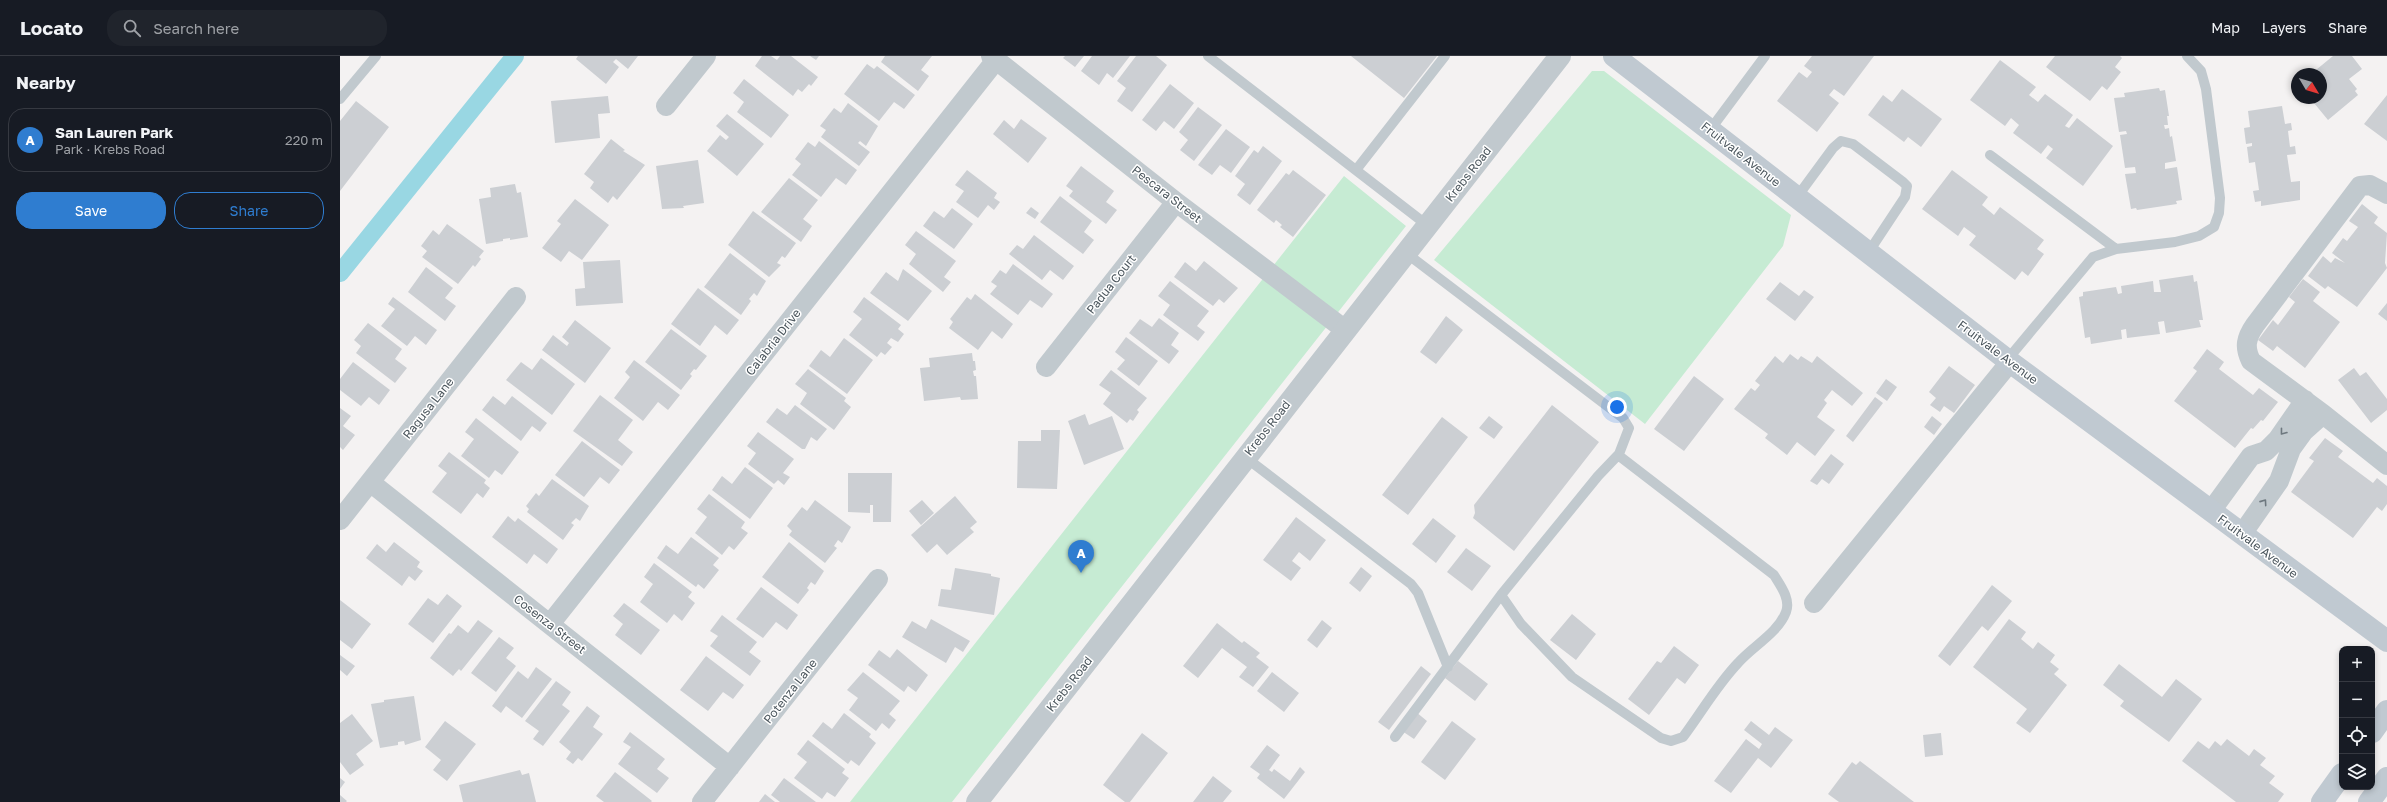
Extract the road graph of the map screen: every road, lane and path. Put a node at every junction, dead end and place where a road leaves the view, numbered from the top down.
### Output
1 (376, 56) edge
2 (706, 56) edge
3 (1208, 56) edge
4 (1445, 56) edge
5 (1560, 56) edge
6 (1614, 56) edge
7 (1765, 56) edge
8 (2186, 56) edge
9 (993, 58) edge
10 (340, 99) edge
11 (666, 106) dead end
12 (1710, 130) junction
13 (1990, 155) dead end
14 (1356, 170) junction
15 (2387, 194) edge
16 (1797, 197) junction
17 (1176, 202) junction
18 (1428, 225) junction
19 (2116, 249) junction
20 (1406, 252) junction
21 (1868, 253) junction
22 (516, 296) dead end
23 (1344, 329) junction
24 (2009, 361) junction
25 (1046, 367) dead end
26 (2305, 400) junction
27 (2323, 414) junction
28 (2266, 451) junction
29 (1618, 455) junction
30 (1245, 457) junction
31 (2284, 466) junction
32 (2387, 466) edge
33 (370, 482) junction
34 (2211, 511) junction
35 (340, 520) edge
36 (2242, 534) junction
37 (878, 579) dead end
38 (1502, 595) junction
39 (1814, 603) dead end
40 (550, 624) junction
41 (2387, 641) edge
42 (1448, 667) junction
43 (2387, 711) edge
44 (2375, 728) edge
45 (1395, 737) dead end
46 (730, 767) junction
47 (2339, 778) edge
48 (2387, 778) edge
49 (702, 802) edge
50 (977, 802) edge
51 (2322, 802) edge
52 (2369, 802) edge

1 - 10 lane
2 - 11 street
3 - 14 lane
4 - 14 lane
5 - 18 street, Krebs Road
6 - 12 main road, Fruitvale Avenue
7 - 12 lane
8 - 19 lane
9 - 17 street, Pescara Street
9 - 40 street, Calabria Drive
12 - 16 main road, Fruitvale Avenue
13 - 19 lane
14 - 18 lane
15 - 26 street
16 - 21 main road, Fruitvale Avenue
16 - 21 lane
17 - 23 street, Pescara Street
17 - 25 street, Padua Court
18 - 20 street, Krebs Road
19 - 24 lane
20 - 23 street, Krebs Road
20 - 29 lane
21 - 24 main road, Fruitvale Avenue
22 - 33 street, Ragusa Lane
23 - 30 street, Krebs Road
24 - 34 main road, Fruitvale Avenue
24 - 39 street
26 - 27 street
26 -> 28 street
27 - 31 street
27 - 32 street
28 - 31 street
28 - 34 street
29 - 38 lane
29 - 38 lane
30 - 42 lane
30 - 50 street, Krebs Road
36 -> 31 street
33 - 35 street, Ragusa Lane
33 - 40 street, Cosenza Street
34 - 36 main road, Fruitvale Avenue
36 - 41 main road, Fruitvale Avenue
37 - 46 street, Potenza Lane
38 - 42 lane
40 - 46 street, Cosenza Street
42 - 45 lane
43 - 44 main road
46 - 49 street, Potenza Lane
47 - 51 main road
48 - 52 main road

